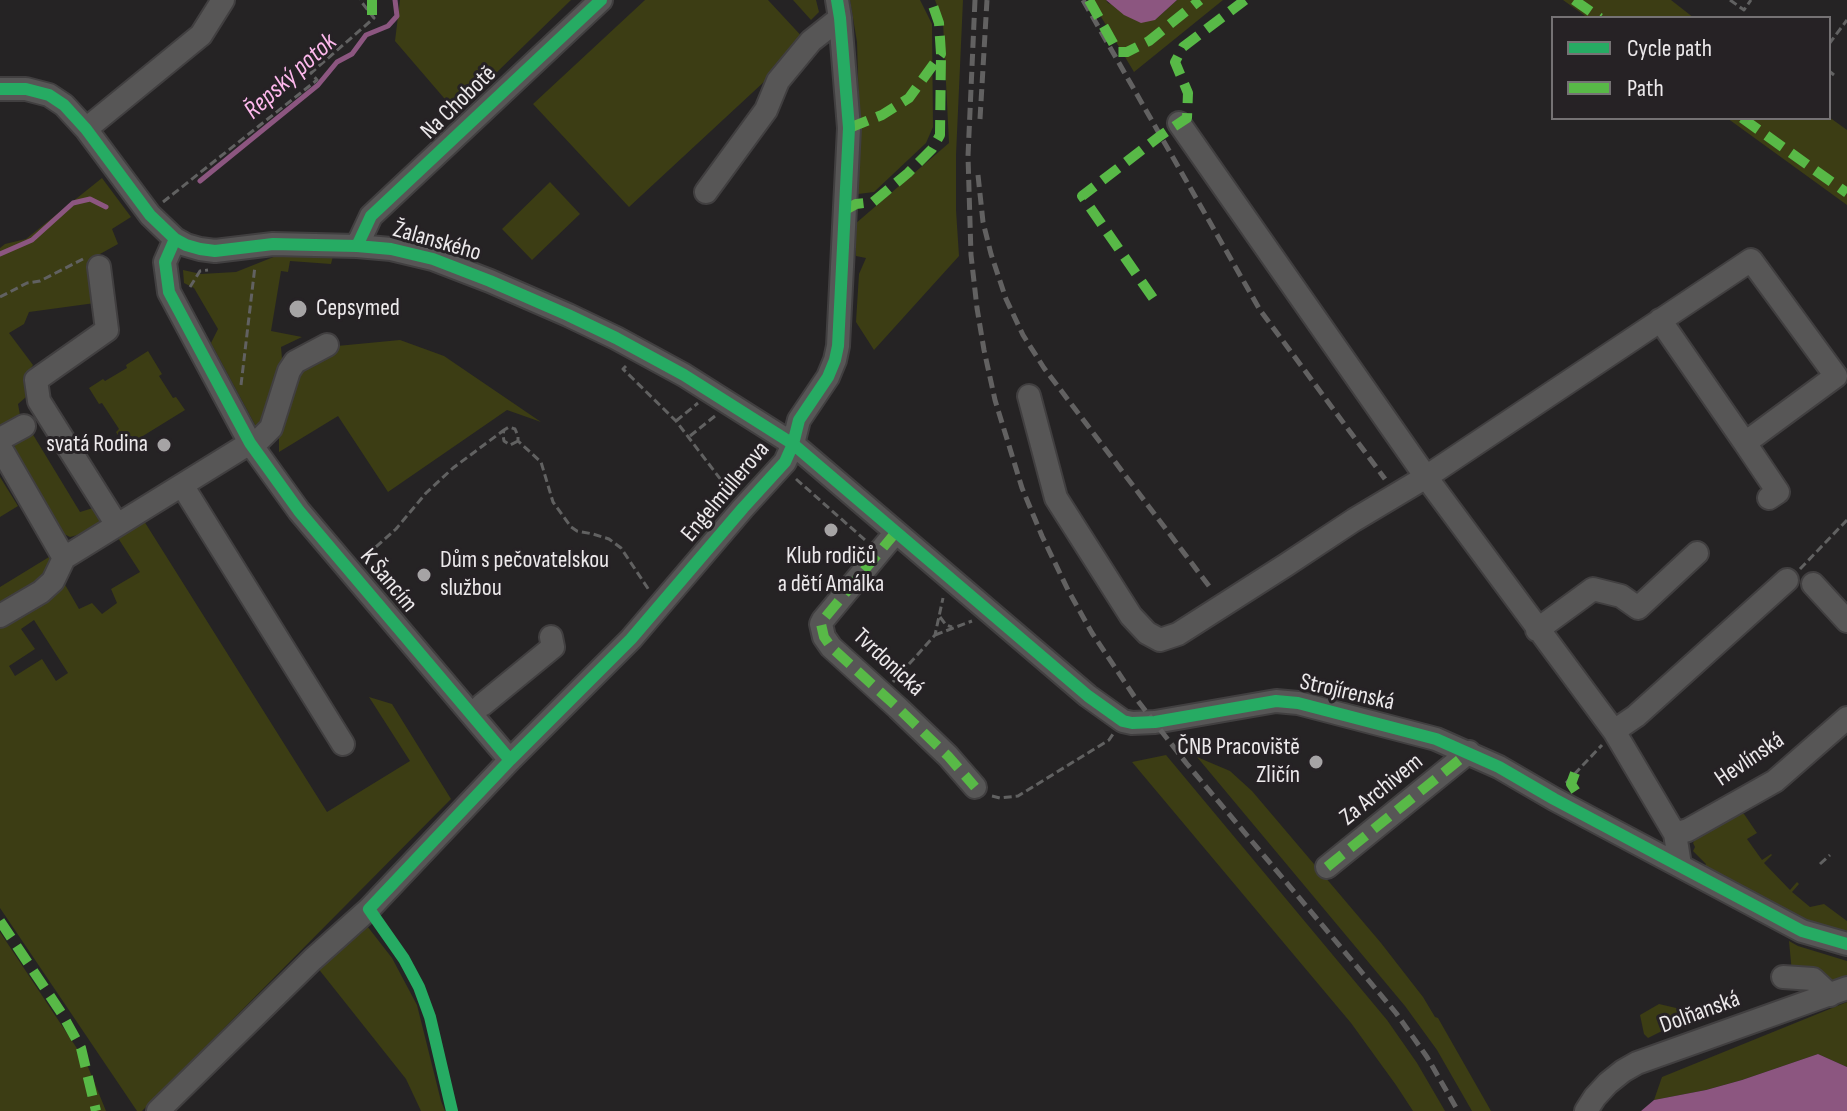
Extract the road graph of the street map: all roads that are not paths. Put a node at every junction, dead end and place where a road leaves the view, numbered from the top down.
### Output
1 (223, 0) edge
2 (601, 0) edge
3 (839, 9) edge
4 (0, 89) edge
5 (1179, 123) dead end
6 (86, 129) junction
7 (706, 192) dead end
8 (175, 239) junction
9 (357, 246) junction
10 (99, 267) road end
11 (1660, 320) junction
12 (327, 345) dead end
13 (1029, 396) dead end
14 (24, 426) dead end
15 (0, 439) edge
16 (250, 443) junction
17 (1745, 443) junction
18 (793, 444) junction
19 (0, 447) edge
20 (1426, 477) junction
21 (182, 485) junction
22 (1769, 498) dead end
23 (117, 525) junction
24 (896, 532) junction
25 (1697, 553) dead end
26 (64, 558) junction
27 (1787, 580) road end
28 (1813, 584) dead end
29 (0, 616) edge
30 (1847, 621) edge
31 (1537, 630) junction
32 (551, 637) dead end
33 (482, 705) dead end
34 (1847, 718) edge
35 (1609, 725) junction
36 (343, 744) dead end
37 (1469, 752) junction
38 (510, 760) junction
39 (981, 791) road end
40 (1675, 834) junction
41 (1680, 865) junction
42 (1327, 867) dead end
43 (1847, 944) edge
44 (1783, 977) dead end
45 (1838, 992) edge
46 (158, 1111) edge
47 (1586, 1111) edge

1 - 6 street
2 - 9 street, Na Chobotě
3 - 7 street
3 - 18 street, Engelmüllerova
4 - 6 street, Žalanského
5 - 20 street
6 - 8 street, Žalanského
8 - 9 street, Žalanského
8 - 16 street, K Šancím
9 - 18 street, Žalanského
10 - 23 street
11 - 17 street
11 - 17 street
11 - 20 street
12 - 16 street
13 - 20 street
14 - 15 street
16 - 21 street
16 - 38 street, K Šancím
17 - 22 street
18 - 24 street, Strojírenská
18 - 38 street, Engelmüllerova
19 - 26 street
20 - 31 street
21 - 23 street
21 - 36 street
23 - 26 street
24 - 37 street, Strojírenská
24 - 39 street, Tvrdonická
25 - 31 street
26 - 29 street
27 - 35 street
28 - 30 street
31 - 35 street
32 - 33 street
34 - 40 street, Hevlínská
35 - 40 street
37 - 41 street, Strojírenská
37 - 42 street, Za Archivem
38 - 46 street
40 - 41 street
41 - 43 street, Strojírenská
44 - 45 street
45 - 47 street, Dolňanská

